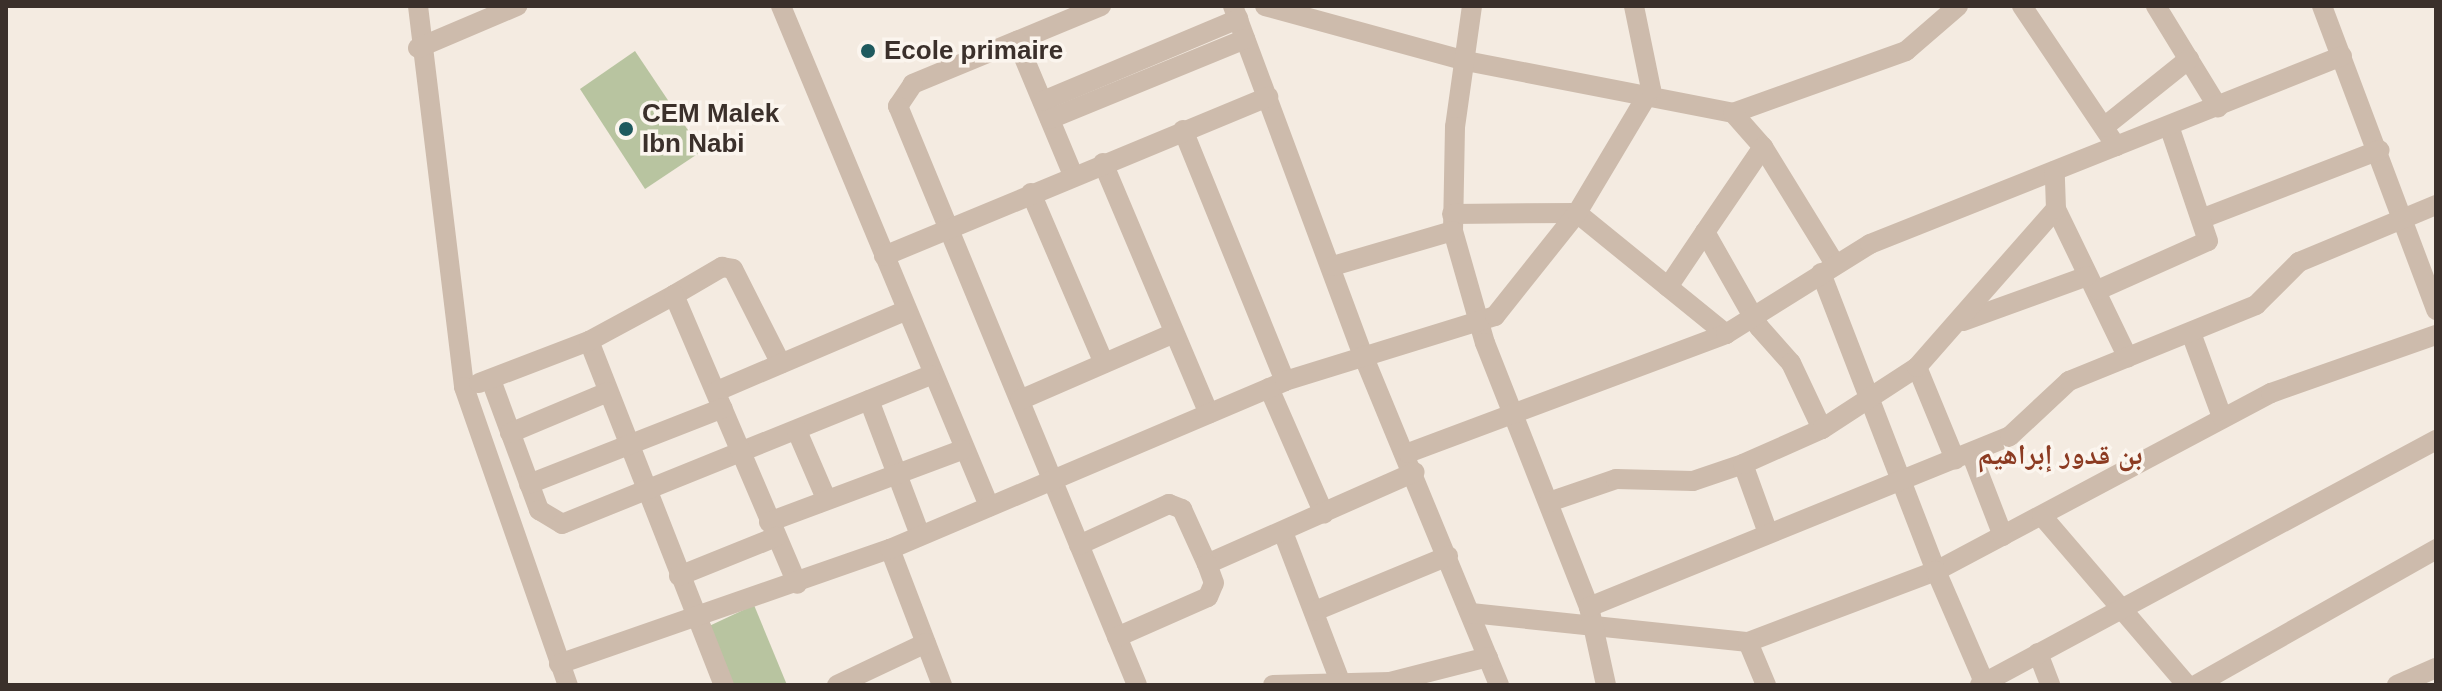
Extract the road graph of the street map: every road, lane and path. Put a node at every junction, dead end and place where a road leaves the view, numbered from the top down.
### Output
1 (418, 6) edge
2 (517, 6) edge
3 (781, 6) edge
4 (1101, 6) edge
5 (1265, 6) edge
6 (1472, 6) edge
7 (1634, 6) edge
8 (1958, 6) edge
9 (2022, 6) edge
10 (2156, 6) edge
11 (2322, 6) edge
12 (1235, 12) edge
13 (1245, 39) junction
14 (1017, 41) junction
15 (418, 48) junction
16 (2342, 56) junction
17 (2189, 59) junction
18 (1466, 61) junction
19 (1268, 97) junction
20 (1647, 97) junction
21 (2218, 107) junction
22 (1046, 110) junction
23 (1733, 113) junction
24 (2169, 126) junction
25 (2104, 127) junction
26 (1183, 130) junction
27 (2116, 146) junction
28 (1763, 147) junction
29 (2380, 150) junction
30 (1103, 163) junction
31 (2055, 171) junction
32 (1073, 175) junction
33 (1031, 193) junction
34 (2436, 205) edge
35 (2056, 209) junction
36 (1577, 213) junction
37 (2206, 217) junction
38 (2406, 218) junction
39 (1452, 223) junction
40 (950, 227) junction
41 (1705, 232) junction
42 (884, 256) junction
43 (1333, 266) junction
44 (1828, 268) junction
45 (2432, 282) edge
46 (2093, 283) junction
47 (1668, 287) junction
48 (674, 295) junction
49 (2436, 310) edge
50 (905, 311) junction
51 (1755, 318) junction
52 (1959, 323) junction
53 (1479, 324) junction
54 (1174, 333) junction
55 (2191, 333) junction
56 (1726, 334) junction
57 (2436, 335) edge
58 (589, 341) junction
59 (1363, 355) junction
60 (2128, 358) junction
61 (1104, 363) junction
62 (781, 364) junction
63 (1917, 367) junction
64 (930, 375) junction
65 (491, 380) junction
66 (1277, 384) junction
67 (464, 387) junction
68 (608, 392) junction
69 (1871, 395) junction
70 (720, 400) junction
71 (869, 400) junction
72 (1020, 400) junction
73 (1209, 414) junction
74 (1514, 414) junction
75 (2222, 417) junction
76 (1822, 429) junction
77 (797, 431) junction
78 (510, 433) junction
79 (2436, 440) edge
80 (630, 444) junction
81 (962, 450) junction
82 (740, 454) junction
83 (1963, 456) junction
84 (1412, 462) junction
85 (1743, 464) junction
86 (895, 470) junction
87 (1902, 481) junction
88 (529, 484) junction
89 (1055, 484) junction
90 (651, 491) junction
91 (825, 496) junction
92 (1549, 502) junction
93 (989, 506) junction
94 (1324, 514) junction
95 (2042, 516) junction
96 (772, 530) junction
97 (1283, 532) junction
98 (1768, 533) junction
99 (920, 535) junction
100 (2003, 536) junction
101 (1079, 545) junction
102 (890, 549) junction
103 (2436, 549) edge
104 (1448, 556) junction
105 (1207, 564) junction
106 (1936, 571) junction
107 (679, 576) junction
108 (797, 584) junction
109 (2121, 604) junction
110 (1589, 607) junction
111 (1315, 611) junction
112 (1471, 613) junction
113 (696, 620) junction
114 (1593, 630) junction
115 (1117, 637) junction
116 (1748, 642) junction
117 (926, 643) junction
118 (2038, 653) junction
119 (1488, 657) junction
120 (559, 664) junction
121 (2436, 668) edge
122 (1339, 679) junction
123 (1390, 684) edge
124 (1982, 684) edge
125 (568, 685) edge
126 (724, 685) edge
127 (838, 685) edge
128 (942, 685) edge
129 (1137, 685) edge
130 (1273, 685) edge
131 (1499, 685) edge
132 (1606, 685) edge
133 (1766, 685) edge
134 (2050, 685) edge
135 (2187, 685) edge
136 (2196, 685) edge
137 (2397, 685) edge

1 - 15 street
2 - 15 street
3 - 42 street
4 - 14 street
5 - 18 street
6 - 18 street
7 - 20 street
8 - 23 street
9 - 25 street
10 - 17 street
11 - 16 street
12 - 13 street
12 - 22 street
13 - 19 street
13 - 22 street
14 - 22 street
14 - 40 street
15 - 67 street
16 - 21 street
16 - 29 street
17 - 21 street
17 - 25 street
18 - 20 street
18 - 39 street
19 - 26 street
19 - 43 street
20 - 23 street
20 - 36 street
21 - 24 street
22 - 32 street
23 - 28 street
24 - 27 street
24 - 37 street
25 - 27 street
26 - 30 street
26 - 66 street
27 - 31 street
28 - 41 street
28 - 44 street
29 - 37 street
29 - 38 street
30 - 32 street
30 - 54 street
31 - 35 street
31 - 44 street
32 - 33 street
33 - 40 street
33 - 61 street
34 - 38 street
35 - 46 street
35 - 52 street
36 - 39 street
36 - 47 street
36 - 53 street
37 - 46 street
38 - 45 street
38 - 55 street
39 - 43 street
39 - 53 street
40 - 42 street
40 - 72 street
41 - 47 street
41 - 51 street
42 - 50 street
43 - 59 street
44 - 51 street
44 - 69 street
45 - 49 street
46 - 52 street
46 - 60 street
47 - 56 street
48 - 58 street
48 - 62 street
48 - 70 street
50 - 62 street
50 - 64 street
51 - 56 street
51 - 76 street
52 - 63 street
53 - 59 street
53 - 74 street
54 - 61 street
54 - 73 street
55 - 60 street
55 - 75 street
56 - 74 street
57 - 75 street
58 - 65 street
58 - 68 street
59 - 66 street
59 - 84 street
60 - 83 street
61 - 72 street
62 - 70 street
63 - 69 street
63 - 83 street
64 - 71 street
64 - 81 street
65 - 67 street
65 - 78 street
66 - 73 street
66 - 94 street
67 - 120 street
68 - 78 street
68 - 80 street
69 - 76 street
69 - 87 street
70 - 80 street
70 - 82 street
71 - 77 street
71 - 86 street
72 - 89 street
73 - 89 street
74 - 84 street
74 - 92 street
75 - 95 street
76 - 85 street
77 - 82 street
77 - 91 street
78 - 88 street
79 - 109 street
80 - 88 street
80 - 90 street
81 - 86 street
81 - 93 street
82 - 90 street
82 - 96 street
83 - 87 street
83 - 100 street
84 - 94 street
84 - 104 street
85 - 92 street
85 - 98 street
86 - 91 street
86 - 99 street
87 - 98 street
87 - 106 street
88 - 90 street
89 - 93 street
89 - 101 street
90 - 107 street
91 - 96 street
92 - 110 street
93 - 99 street
94 - 97 street
95 - 100 street
95 - 109 street
96 - 107 street
96 - 108 street
97 - 105 street
97 - 111 street
98 - 110 street
99 - 102 street
100 - 106 street
101 - 105 street
101 - 115 street
102 - 108 street
102 - 117 street
103 - 136 street
104 - 111 street
104 - 112 street
105 - 115 street
106 - 116 street
106 - 124 street
107 - 113 street
108 - 113 street
109 - 118 street
109 - 135 street
110 - 114 street
111 - 122 street
112 - 114 street
112 - 119 street
113 - 120 street
113 - 126 street
114 - 116 street
114 - 132 street
115 - 129 street
116 - 133 street
117 - 127 street
117 - 128 street
118 - 124 street
118 - 134 street
119 - 123 street
119 - 131 street
120 - 125 street
121 - 137 street
122 - 123 street
122 - 130 street

